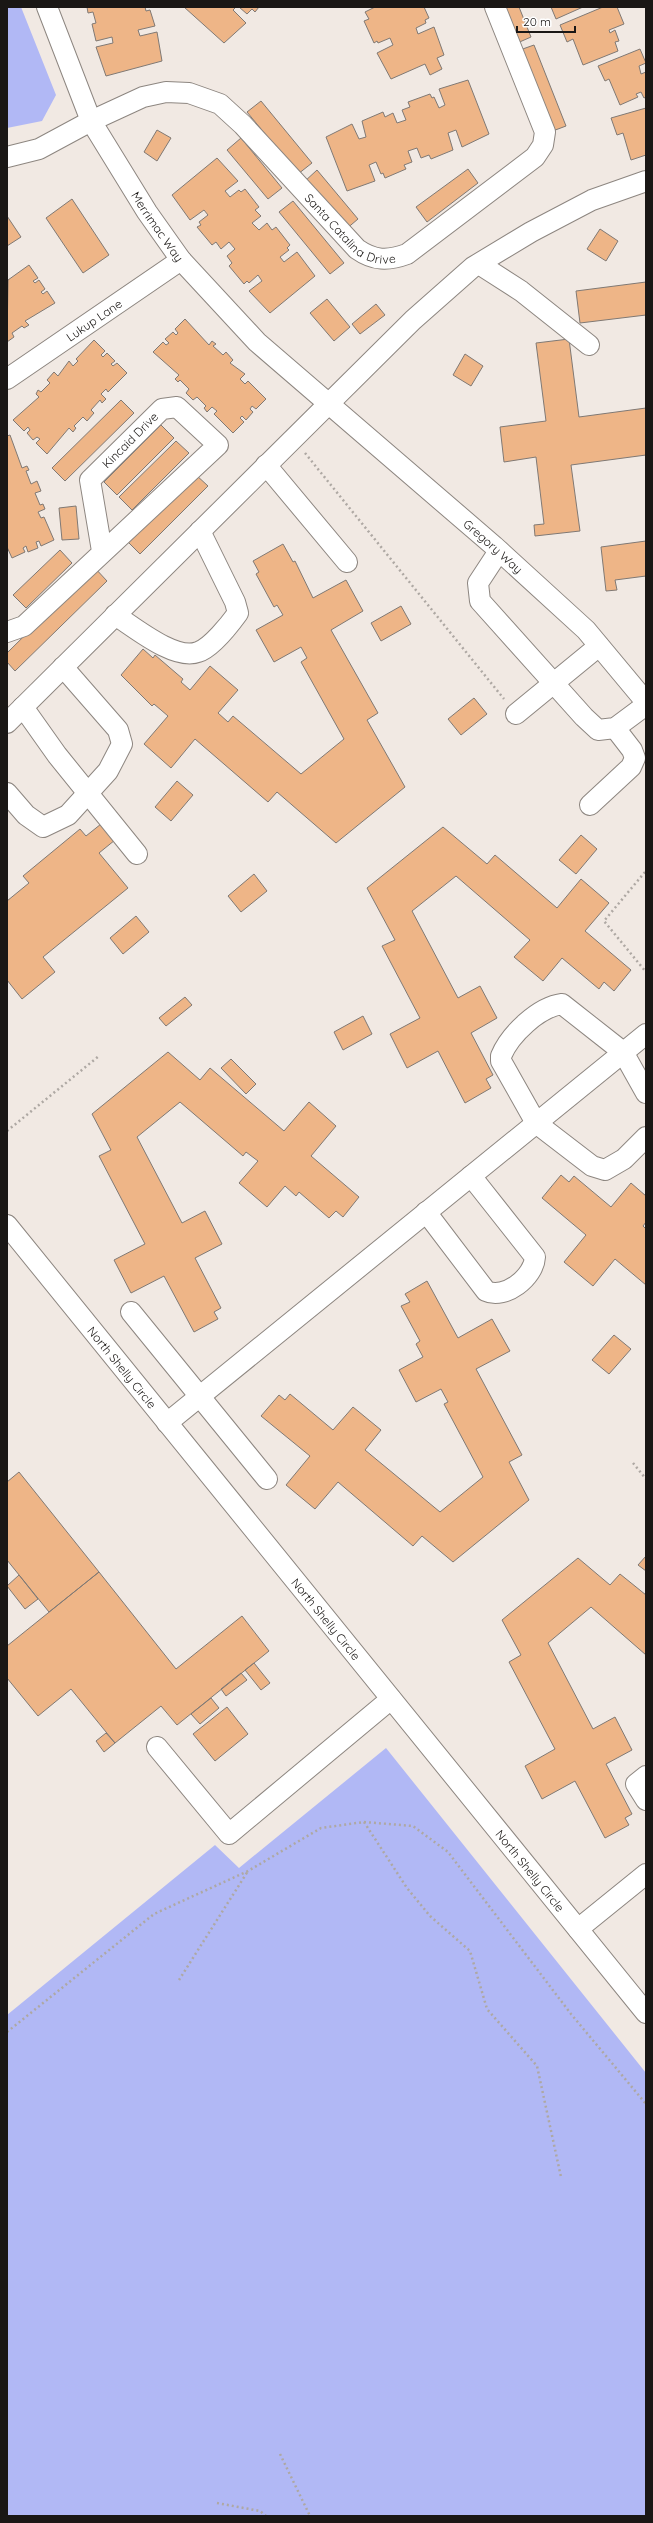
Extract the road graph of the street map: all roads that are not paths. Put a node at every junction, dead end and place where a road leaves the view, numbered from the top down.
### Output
1 (47, 7) edge
2 (495, 7) edge
3 (91, 121) junction
4 (7, 157) edge
5 (646, 181) edge
6 (181, 260) junction
7 (479, 264) junction
8 (589, 345) dead end
9 (7, 379) edge
10 (328, 404) junction
11 (266, 465) junction
12 (200, 531) junction
13 (102, 551) junction
14 (500, 551) junction
15 (347, 562) dead end
16 (115, 615) junction
17 (7, 632) edge
18 (599, 646) junction
19 (63, 667) junction
20 (554, 683) junction
21 (646, 704) edge
22 (23, 707) junction
23 (516, 714) road end
24 (7, 723) edge
25 (615, 728) junction
26 (7, 794) edge
27 (87, 794) junction
28 (590, 805) dead end
29 (137, 854) dead end
30 (646, 1034) edge
31 (623, 1052) junction
32 (646, 1092) edge
33 (536, 1123) junction
34 (646, 1137) edge
35 (471, 1176) junction
36 (426, 1212) junction
37 (7, 1225) edge
38 (131, 1312) dead end
39 (200, 1396) junction
40 (167, 1423) junction
41 (267, 1479) dead end
42 (391, 1699) junction
43 (157, 1747) dead end
44 (646, 1776) edge
45 (646, 1800) edge
46 (646, 1874) edge
47 (578, 1929) junction
48 (646, 2013) edge

1 - 3 street, Merrimac Way
2 - 3 street, Santa Catalina Drive
3 - 4 street, Santa Catalina Drive
3 - 6 street, Merrimac Way
5 - 7 street
6 - 9 street, Lukup Lane
6 - 10 street, Merrimac Way
7 - 8 street
7 - 10 street
10 - 11 street
10 - 14 street, Gregory Way
11 - 12 street
11 - 15 street
12 - 16 street
12 - 16 street
13 - 13 street, Kincaid Drive
13 - 17 street, Kincaid Drive
14 - 18 street, Gregory Way
14 - 20 street
16 - 19 street
18 - 20 street
18 - 21 street, Gregory Way
19 - 22 street
19 - 27 street
20 - 23 street
20 - 25 street
21 - 25 street
22 - 24 street
22 - 27 street
25 - 28 street
26 - 27 street
27 - 29 street
30 - 31 street
31 - 32 street
31 - 33 street
31 - 33 street
33 - 34 street
33 - 35 street
35 - 36 street
35 - 36 street
36 - 39 street
37 - 40 street, North Shelly Circle
38 - 39 street
39 - 40 street
39 - 41 street
40 - 42 street, North Shelly Circle
42 - 43 street
42 - 47 street, North Shelly Circle
44 - 45 street
46 - 47 street
47 - 48 street, North Shelly Circle

